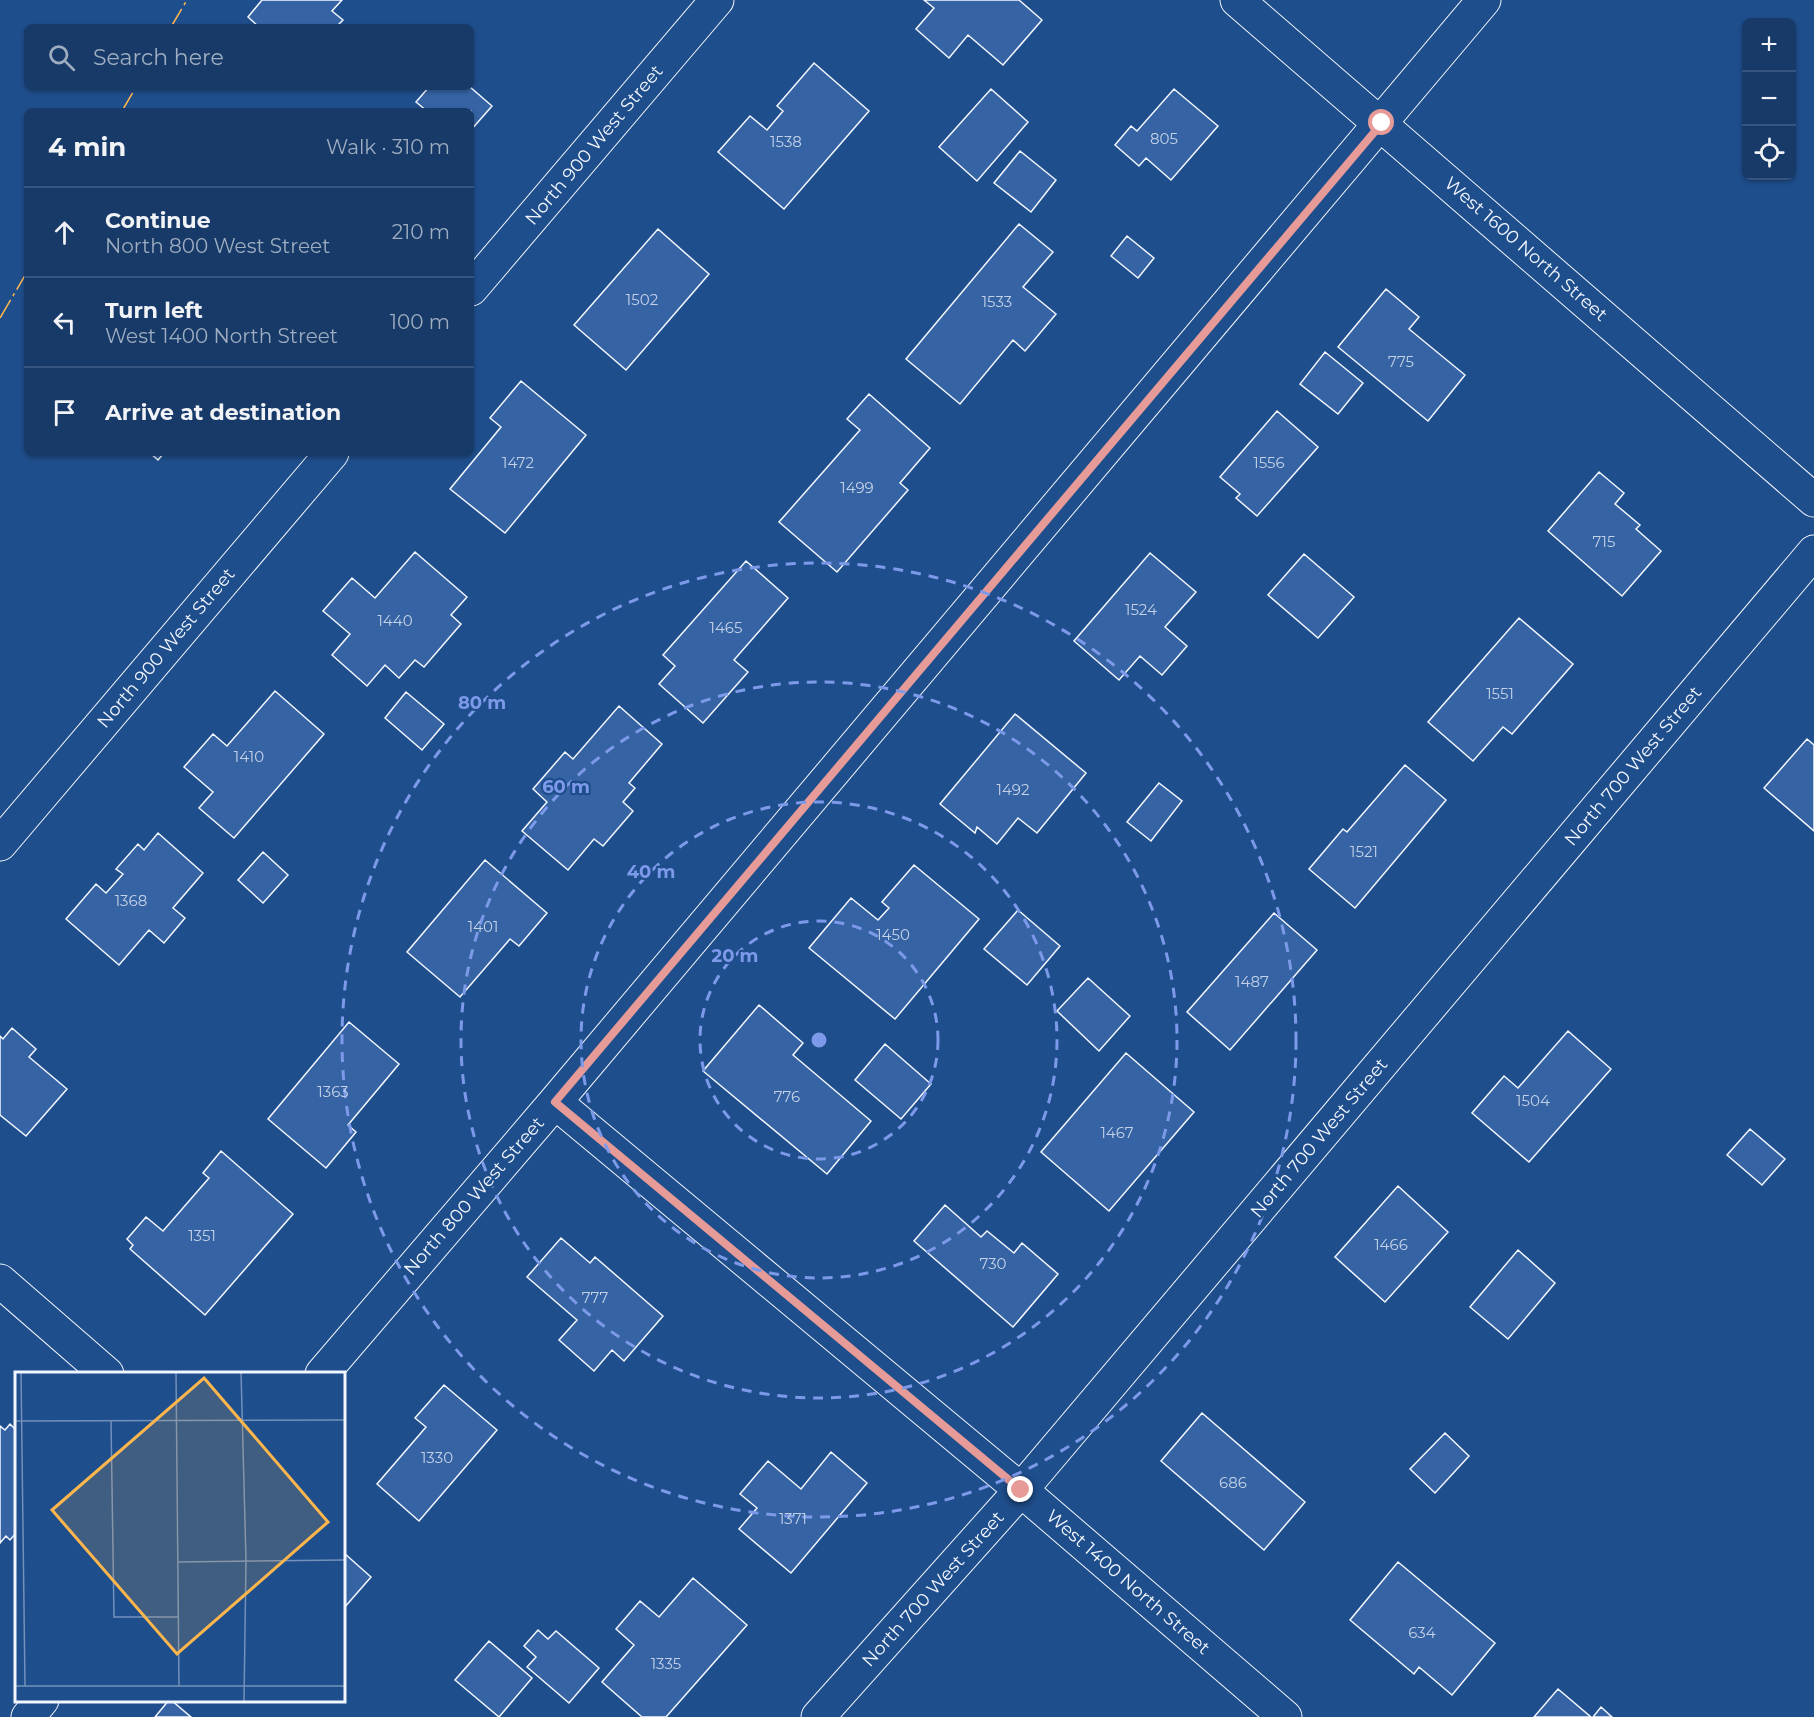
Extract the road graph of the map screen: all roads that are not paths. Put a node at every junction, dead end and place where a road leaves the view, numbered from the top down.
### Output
1 (717, 0) edge
2 (1237, 0) edge
3 (1484, 0) edge
4 (1382, 123) junction
5 (474, 285) edge
6 (329, 456) edge
7 (1814, 500) edge
8 (1814, 552) edge
9 (0, 844) edge
10 (555, 1102) junction
11 (0, 1281) edge
12 (104, 1372) edge
13 (324, 1372) edge
14 (1021, 1490) junction
15 (41, 1702) edge
16 (28, 1717) edge
17 (818, 1717) edge
18 (1285, 1717) edge

1 - 5 street, North 900 West Street
2 - 4 street, West 1600 North Street
3 - 4 street, North 800 West Street
4 - 7 street, West 1600 North Street
4 - 10 street, North 800 West Street
6 - 9 street, North 900 West Street
8 - 14 street, North 700 West Street
10 - 13 street, North 800 West Street
10 - 14 street, West 1400 North Street
11 - 12 street
14 - 17 street, North 700 West Street
14 - 18 street, West 1400 North Street
15 - 16 street

